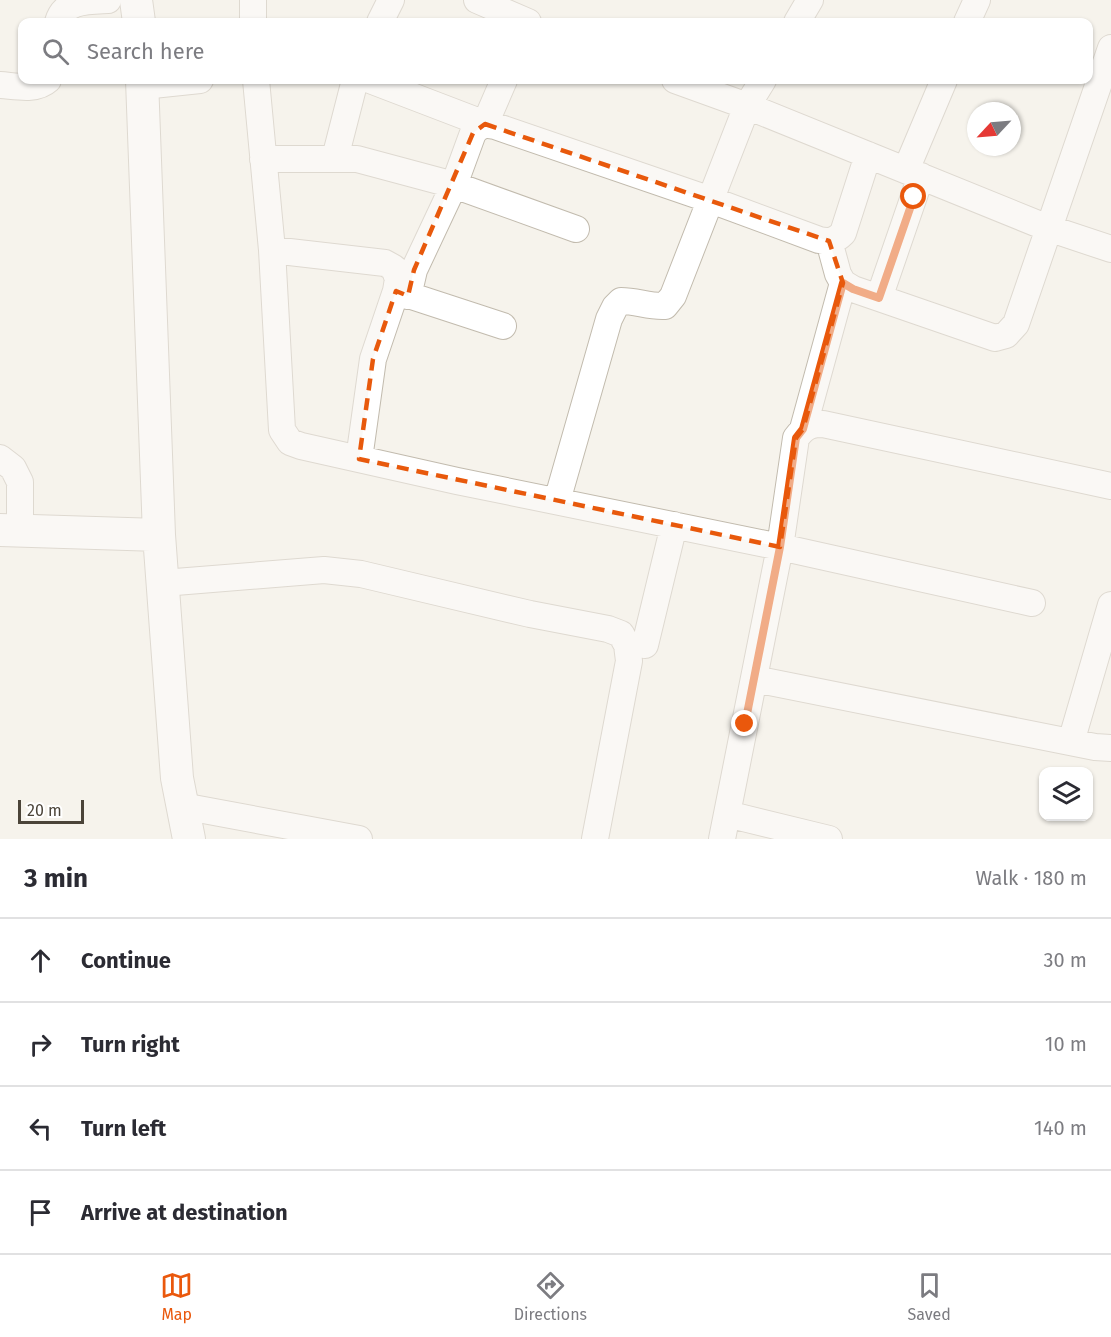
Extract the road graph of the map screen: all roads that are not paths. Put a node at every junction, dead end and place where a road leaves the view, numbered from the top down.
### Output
1 (108, 0) edge
2 (136, 0) edge
3 (253, 0) edge
4 (391, 0) edge
5 (477, 0) edge
6 (810, 0) edge
7 (977, 0) edge
8 (59, 18) edge
9 (138, 18) edge
10 (254, 18) edge
11 (382, 18) edge
12 (519, 18) edge
13 (799, 18) edge
14 (969, 18) edge
15 (1111, 48) edge
16 (42, 84) edge
17 (143, 84) edge
18 (256, 84) edge
19 (354, 84) edge
20 (380, 84) edge
21 (502, 84) edge
22 (686, 84) edge
23 (761, 84) edge
24 (943, 84) edge
25 (0, 85) edge
26 (747, 106) junction
27 (485, 124) junction
28 (868, 154) junction
29 (334, 158) junction
30 (263, 159) junction
31 (913, 173) junction
32 (454, 185) junction
33 (711, 200) junction
34 (1048, 228) junction
35 (576, 229) dead end
36 (829, 242) junction
37 (1111, 249) edge
38 (272, 250) junction
39 (843, 283) junction
40 (402, 293) junction
41 (879, 298) junction
42 (503, 326) dead end
43 (803, 429) junction
44 (0, 458) edge
45 (359, 459) junction
46 (1111, 486) edge
47 (557, 501) junction
48 (674, 525) junction
49 (10, 530) edge
50 (159, 535) junction
51 (780, 547) junction
52 (163, 583) junction
53 (1032, 603) dead end
54 (1111, 605) edge
55 (645, 645) dead end
56 (754, 679) junction
57 (1100, 679) edge
58 (1071, 742) junction
59 (1111, 748) edge
60 (182, 807) junction
61 (727, 814) junction
62 (189, 839) edge
63 (359, 839) edge
64 (595, 839) edge
65 (722, 839) edge
66 (829, 839) edge

1 - 8 street
2 - 9 street
3 - 10 street
4 - 11 street
5 - 12 street
6 - 13 street
7 - 14 street
15 - 34 street
16 - 25 street
17 - 50 street
18 - 30 street
19 - 29 street
20 - 27 street
21 - 27 street
22 - 26 street
23 - 26 street
24 - 31 street
26 - 28 street
26 - 33 street
27 - 32 street
27 - 33 street
28 - 31 street
28 - 36 street
29 - 30 street
29 - 32 street
30 - 38 street
31 - 34 street
31 - 41 street
32 - 35 street
32 - 40 street
33 - 36 street
33 - 47 street
34 - 37 street
34 - 41 street
36 - 39 street
38 - 40 street
38 - 45 street
39 - 41 street
39 - 43 street
40 - 42 street
40 - 45 street
43 - 46 street
43 - 51 street
44 - 49 street
45 - 47 street
47 - 48 street
48 - 51 street
48 - 55 street
49 - 50 street
50 - 52 street
51 - 53 street
51 - 56 street
52 - 60 street
52 - 64 street
54 - 57 street
56 - 58 street
56 - 61 street
57 - 58 street
58 - 59 street
60 - 62 street
60 - 63 street
61 - 65 street
61 - 66 street

